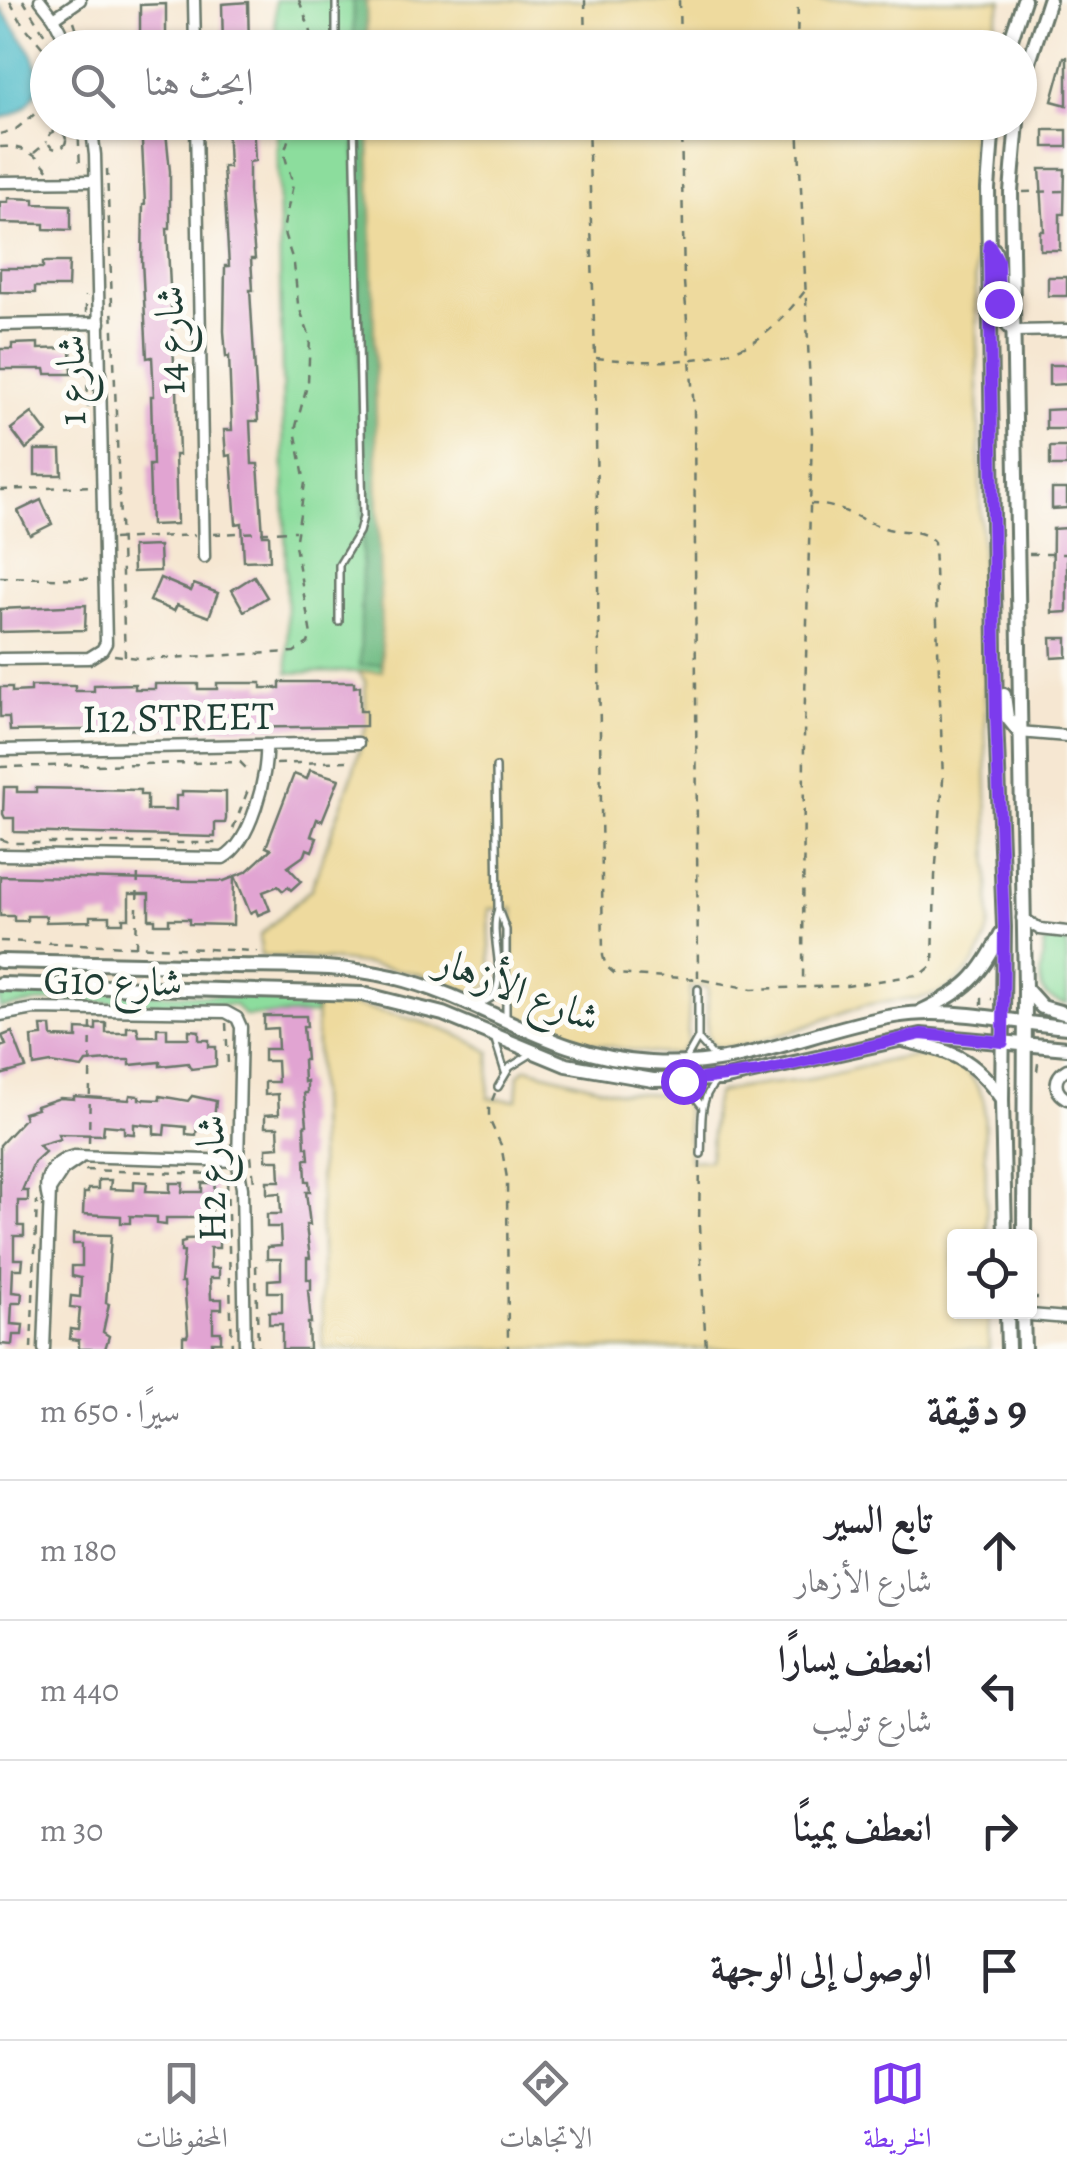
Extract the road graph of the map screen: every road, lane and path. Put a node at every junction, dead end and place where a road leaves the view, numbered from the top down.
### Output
1 (9, 0) edge
2 (22, 0) edge
3 (40, 0) edge
4 (80, 0) edge
5 (194, 0) edge
6 (299, 0) edge
7 (336, 0) edge
8 (584, 0) edge
9 (679, 0) edge
10 (798, 0) edge
11 (1024, 0) edge
12 (1049, 0) edge
13 (67, 7) junction
14 (54, 18) junction
15 (41, 30) edge
16 (60, 30) edge
17 (77, 30) edge
18 (195, 30) edge
19 (310, 30) edge
20 (336, 30) edge
21 (585, 30) edge
22 (680, 30) edge
23 (798, 30) edge
24 (1014, 30) edge
25 (30, 33) edge
26 (1037, 35) edge
27 (30, 118) edge
28 (0, 134) edge
29 (67, 140) edge
30 (79, 140) edge
31 (92, 140) edge
32 (196, 140) edge
33 (354, 140) edge
34 (589, 140) edge
35 (681, 140) edge
36 (799, 140) edge
37 (991, 140) edge
38 (1016, 140) edge
39 (48, 141) joint
40 (0, 147) edge
41 (33, 154) junction
42 (107, 170) dead end
43 (95, 180) junction
44 (80, 181) junction
45 (0, 182) edge
46 (54, 182) junction
47 (1012, 192) junction
48 (1067, 192) edge
49 (989, 244) junction
50 (805, 291) junction
51 (100, 323) junction
52 (0, 325) edge
53 (1067, 330) edge
54 (1014, 331) junction
55 (595, 358) junction
56 (691, 358) junction
57 (104, 486) junction
58 (0, 490) edge
59 (810, 504) junction
60 (1018, 554) junction
61 (1067, 554) edge
62 (204, 556) dead end
63 (0, 577) edge
64 (107, 581) junction
65 (339, 622) dead end
66 (996, 645) junction
67 (125, 657) dead end
68 (0, 659) edge
69 (1019, 732) junction
70 (1067, 736) edge
71 (358, 743) dead end
72 (266, 745) junction
73 (0, 750) edge
74 (347, 761) dead end
75 (266, 765) junction
76 (0, 767) edge
77 (496, 768) dead end
78 (0, 839) edge
79 (0, 854) edge
80 (138, 858) junction
81 (498, 909) junction
82 (1022, 918) junction
83 (1004, 927) junction
84 (1067, 932) edge
85 (0, 941) edge
86 (136, 946) junction
87 (258, 950) dead end
88 (0, 963) edge
89 (698, 979) junction
90 (502, 983) junction
91 (0, 984) edge
92 (803, 985) junction
93 (1024, 988) junction
94 (698, 989) joint
95 (471, 1005) junction
96 (92, 1010) junction
97 (916, 1013) junction
98 (1067, 1014) edge
99 (0, 1015) edge
100 (232, 1015) junction
101 (1004, 1021) junction
102 (506, 1023) junction
103 (1024, 1024) junction
104 (1067, 1027) edge
105 (492, 1035) junction
106 (698, 1038) junction
107 (896, 1038) junction
108 (1003, 1042) junction
109 (1023, 1044) junction
110 (1067, 1048) edge
111 (534, 1053) junction
112 (721, 1061) junction
113 (684, 1064) junction
114 (1067, 1069) edge
115 (228, 1076) dead end
116 (505, 1076) junction
117 (722, 1078) junction
118 (683, 1081) junction
119 (498, 1087) joint
120 (1067, 1099) edge
121 (1002, 1100) junction
122 (702, 1106) junction
123 (229, 1130) dead end
124 (208, 1148) dead end
125 (86, 1152) junction
126 (701, 1154) joint
127 (238, 1160) junction
128 (81, 1170) dead end
129 (1006, 1229) edge
130 (1024, 1229) edge
131 (35, 1250) dead end
132 (1037, 1315) edge
133 (1067, 1318) edge
134 (1007, 1319) edge
135 (1024, 1319) edge
136 (31, 1349) edge
137 (44, 1349) edge
138 (232, 1349) edge
139 (245, 1349) edge
140 (508, 1349) edge
141 (706, 1349) edge
142 (1008, 1349) edge
143 (1024, 1349) edge

1 - 25 path
2 - 15 path
3 - 14 street
4 - 13 street
5 - 18 street
6 - 19 path
7 - 20 lane
8 - 21 path
9 - 22 path
10 - 23 path
11 - 24 street
12 - 26 street
13 - 14 street
13 - 17 path
14 - 16 street
27 - 28 path
29 - 39 path
30 - 44 path
31 - 43 street, شارع 1
32 - 62 street, شارع 14
33 - 65 lane
34 - 55 path
35 - 56 path
36 - 50 path
37 - 49 street
38 - 47 street
39 - 41 path
40 - 41 path
41 - 46 path
42 - 67 path
43 - 44 street
43 - 51 street, شارع 1
44 - 46 street
45 - 46 street
47 - 48 path
47 - 54 street
49 - 54 street
49 - 66 street
50 - 56 path
50 - 59 path
51 - 52 street
51 - 57 street, شارع 1
53 - 54 street
54 - 60 street
55 - 56 path
55 - 89 path
56 - 89 path
57 - 58 path
57 - 64 street, شارع 1
59 - 92 path
59 - 92 path
60 - 61 path
60 - 69 street
63 - 64 path
64 - 68 street, شارع 1
66 - 69 street
66 - 83 street
69 - 70 street
69 - 82 street
71 - 72 street, I12 STREET
72 - 73 street, I12 STREET
72 - 75 street
74 - 75 path
75 - 80 street
76 - 78 path
77 - 81 lane
79 - 80 street
80 - 86 path
81 - 90 lane
81 - 90 lane
82 - 84 street
82 - 93 street
83 - 97 street
83 - 101 street
85 - 86 path
86 - 87 path
88 - 95 street, شارع الأزهار
89 - 92 path
89 - 94 path
90 - 95 lane
90 - 102 lane
91 - 105 street, شارع الأزهار
93 - 98 street
93 - 103 street
94 - 106 lane
95 - 102 street, شارع الأزهار
96 - 99 street, G10 شارع
96 - 100 street, G10 شارع
96 - 125 path
97 - 101 street, شارع الأزهار
97 - 112 street, شارع الأزهار
100 - 115 path
100 - 127 street, H2 شارع
101 - 103 street, شارع الأزهار
101 - 108 street
102 - 113 street, شارع الأزهار
103 - 104 street, شارع الأزهار
103 - 109 street
105 - 111 street, شارع الأزهار
105 - 116 lane
106 - 112 lane
106 - 113 lane
107 - 108 street, شارع الأزهار
107 - 117 street, شارع الأزهار
107 - 121 street
108 - 109 street, شارع الأزهار
108 - 121 street
109 - 110 street, شارع الأزهار
109 - 130 street
111 - 116 lane
111 - 118 street, شارع الأزهار
112 - 113 street, شارع الأزهار
114 - 120 street
116 - 119 lane
117 - 118 street, شارع الأزهار
117 - 122 lane
118 - 122 lane
119 - 140 path
121 - 129 street
122 - 126 lane
123 - 124 path
125 - 127 street
125 - 137 street
126 - 141 path
127 - 139 street, H2 شارع
128 - 138 path
131 - 136 path
132 - 133 street
134 - 142 street
135 - 143 street

